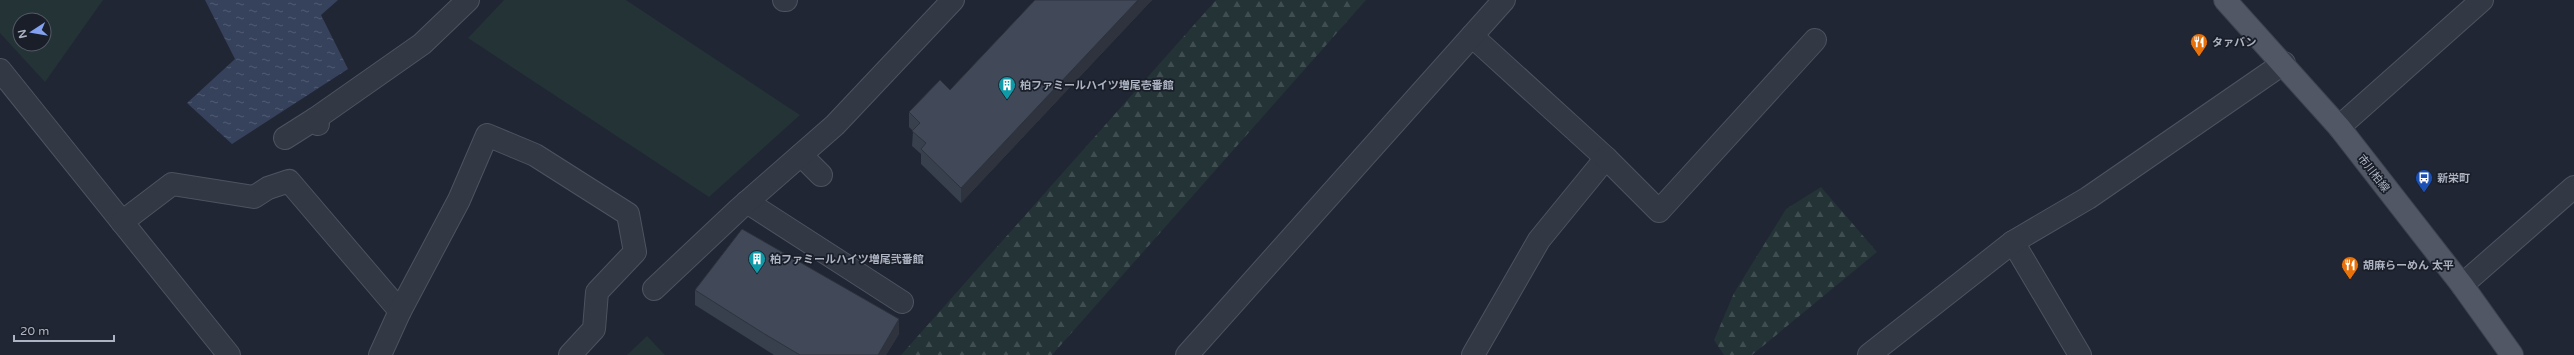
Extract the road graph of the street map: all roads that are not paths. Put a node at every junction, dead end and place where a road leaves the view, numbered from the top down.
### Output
1 (468, 0) edge
2 (954, 0) edge
3 (1504, 0) edge
4 (2225, 0) edge
5 (2481, 0) edge
6 (1472, 36) junction
7 (1815, 40) dead end
8 (2284, 63) junction
9 (0, 70) edge
10 (2339, 127) junction
11 (285, 138) dead end
12 (801, 155) junction
13 (1606, 158) junction
14 (821, 176) dead end
15 (2574, 187) edge
16 (747, 202) junction
17 (122, 222) junction
18 (2013, 242) junction
19 (2462, 285) junction
20 (654, 289) dead end
21 (902, 302) dead end
22 (400, 311) junction
23 (229, 355) edge
24 (380, 355) edge
25 (570, 355) edge
26 (1187, 355) edge
27 (1473, 355) edge
28 (1869, 355) edge
29 (2080, 355) edge
30 (2512, 355) edge

1 - 11 street
2 - 12 street
3 - 6 street
4 - 8 main road, 市川柏線
5 - 10 street
6 - 13 street
6 - 26 street
7 - 13 street
8 - 10 main road, 市川柏線
8 - 18 street
9 - 17 street
10 - 19 main road, 市川柏線
12 - 14 street
12 - 16 street
13 - 27 street
15 - 19 street
16 - 20 street
16 - 21 street
17 - 22 street
17 - 23 street
18 - 28 street
18 - 29 street
19 - 30 main road, 市川柏線
22 - 24 street
22 - 25 street

